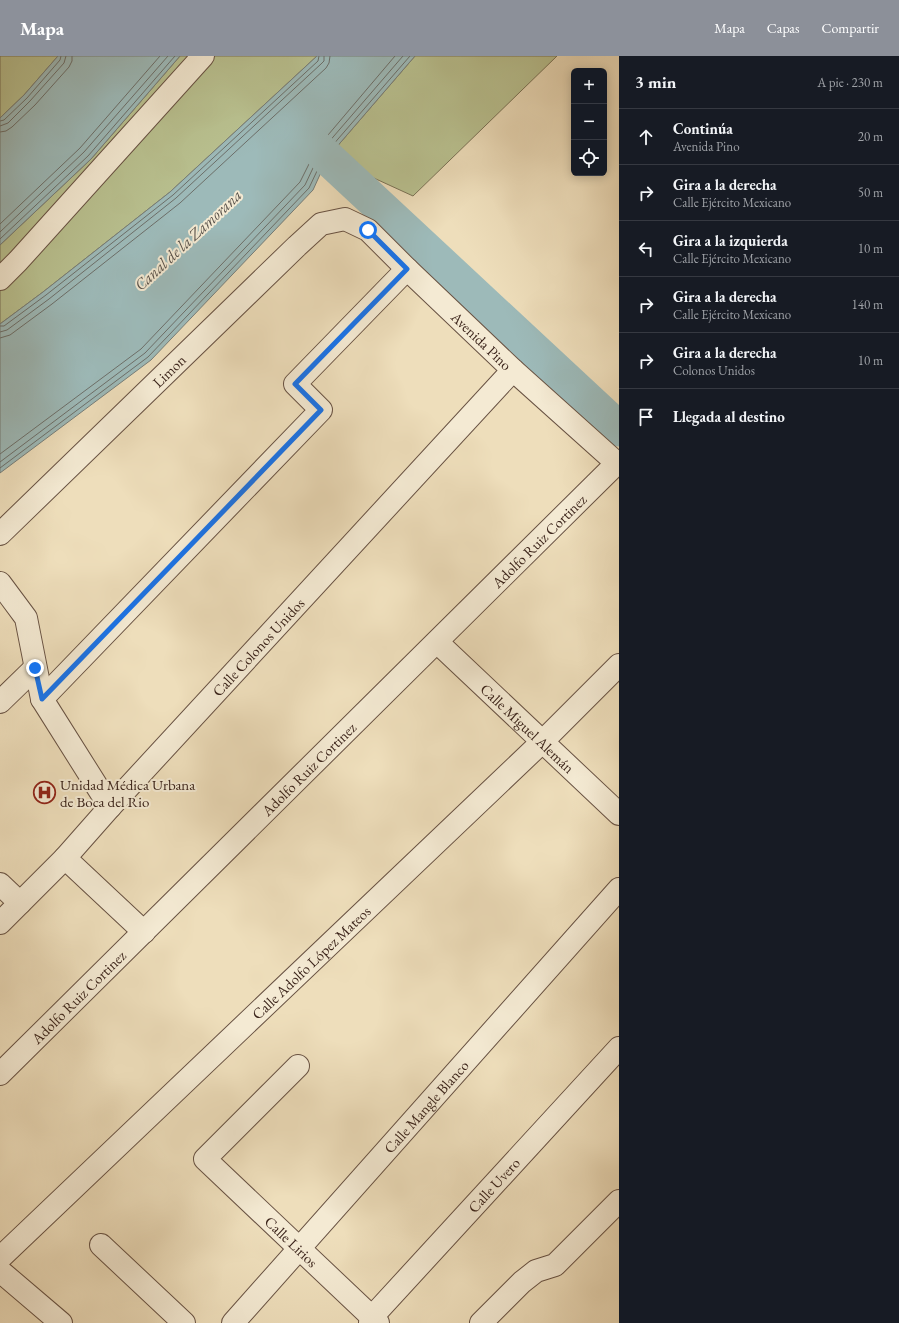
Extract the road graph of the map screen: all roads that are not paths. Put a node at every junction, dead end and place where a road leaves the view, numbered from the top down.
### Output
1 (203, 56) edge
2 (345, 219) joint
3 (407, 269) junction
4 (0, 279) edge
5 (514, 370) junction
6 (618, 464) edge
7 (0, 534) edge
8 (0, 583) edge
9 (436, 642) junction
10 (619, 665) edge
11 (35, 668) junction
12 (42, 699) junction
13 (0, 702) edge
14 (542, 742) junction
15 (110, 806) junction
16 (619, 814) edge
17 (64, 858) junction
18 (0, 884) edge
19 (619, 889) edge
20 (20, 903) junction
21 (0, 923) edge
22 (144, 932) junction
23 (619, 1048) edge
24 (298, 1066) dead end
25 (0, 1074) edge
26 (619, 1200) edge
27 (101, 1245) dead end
28 (300, 1248) junction
29 (0, 1258) edge
30 (0, 1271) edge
31 (374, 1321) edge
32 (60, 1323) edge
33 (184, 1323) edge
34 (233, 1323) edge
35 (481, 1323) edge

1 - 4 street
2 - 3 street, Avenida Pino
2 - 7 street, Limon
3 - 5 street, Avenida Pino
3 - 12 street
5 - 6 street, Avenida Pino
5 - 15 street, Calle Colonos Unidos
6 - 9 street, Adolfo Ruiz Cortinez
8 - 11 street
9 - 14 street, Calle Miguel Alemán
9 - 22 street, Adolfo Ruiz Cortinez
10 - 14 street, Calle Adolfo López Mateos
11 - 12 street
11 - 13 street
12 - 15 street
14 - 16 street, Calle Miguel Alemán
14 - 29 street, Calle Adolfo López Mateos
15 - 17 street, Calle Colonos Unidos
17 - 20 street, Calle Colonos Unidos
17 - 22 street
18 - 20 street
19 - 28 street, Calle Mangle Blanco
20 - 21 street, Calle Colonos Unidos
22 - 25 street, Adolfo Ruiz Cortinez
23 - 31 street, Calle Uvero
24 - 28 street, Calle Lirios
26 - 35 street
27 - 33 street
28 - 31 street, Calle Lirios
28 - 34 street, Calle Mangle Blanco
30 - 32 street

